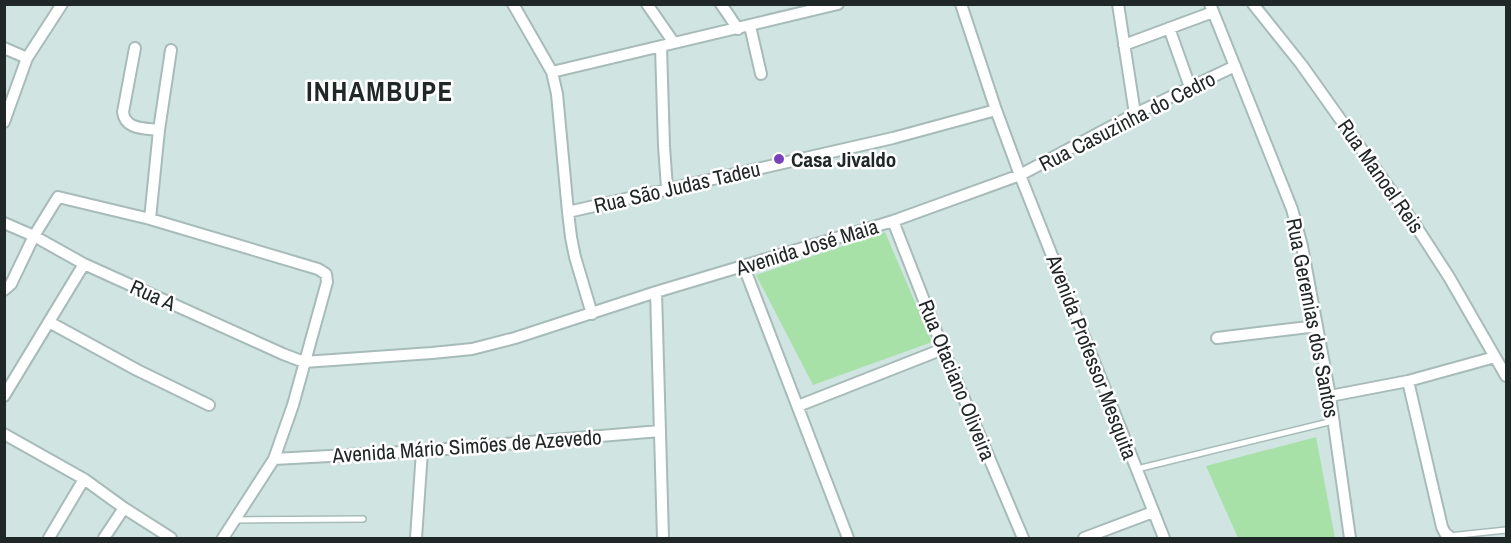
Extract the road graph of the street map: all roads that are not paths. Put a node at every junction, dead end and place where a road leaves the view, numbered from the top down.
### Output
1 (62, 4) edge
2 (513, 4) edge
3 (647, 4) edge
4 (721, 4) edge
5 (838, 4) edge
6 (961, 4) edge
7 (1118, 4) edge
8 (1253, 4) edge
9 (1211, 8) edge
10 (801, 9) edge
11 (750, 26) junction
12 (1169, 28) junction
13 (738, 29) junction
14 (674, 43) junction
15 (1124, 45) junction
16 (661, 47) junction
17 (4, 48) edge
18 (135, 48) dead end
19 (171, 50) dead end
20 (27, 58) junction
21 (1235, 66) junction
22 (552, 72) junction
23 (761, 74) dead end
24 (1190, 87) junction
25 (996, 110) junction
26 (1135, 114) junction
27 (5, 119) edge
28 (159, 130) junction
29 (1020, 176) junction
30 (667, 188) junction
31 (568, 212) junction
32 (150, 219) junction
33 (893, 221) junction
34 (4, 223) edge
35 (34, 236) junction
36 (84, 264) junction
37 (744, 267) junction
38 (4, 290) edge
39 (656, 292) junction
40 (592, 314) junction
41 (49, 322) junction
42 (1317, 326) junction
43 (1217, 338) dead end
44 (943, 349) junction
45 (1495, 357) junction
46 (304, 362) junction
47 (1506, 376) edge
48 (1408, 381) junction
49 (4, 396) edge
50 (1330, 396) junction
51 (209, 405) dead end
52 (798, 406) junction
53 (1333, 421) junction
54 (660, 431) junction
55 (4, 434) edge
56 (422, 451) junction
57 (274, 459) junction
58 (1136, 470) junction
59 (84, 479) junction
60 (124, 508) junction
61 (1153, 512) junction
62 (363, 519) dead end
63 (235, 520) junction
64 (1506, 530) edge
65 (1449, 536) joint
66 (49, 538) edge
67 (104, 538) edge
68 (171, 538) edge
69 (223, 538) edge
70 (416, 538) edge
71 (663, 538) edge
72 (848, 538) edge
73 (1023, 538) edge
74 (1084, 538) edge
75 (1164, 538) edge
76 (1350, 538) edge

1 - 20 street
2 - 22 street
3 - 14 street
4 - 13 street
5 - 10 street
6 - 25 street, Avenida Professor Mesquita
7 - 15 street
8 - 45 street, Rua Manoel Reis
9 - 12 street
9 - 21 street, Rua Geremias dos Santos
10 - 11 street
11 - 13 street
11 - 23 street
12 - 15 street
12 - 24 street
13 - 14 street
14 - 16 street
15 - 26 street
16 - 22 street
16 - 30 street
17 - 20 street
18 - 28 street
19 - 28 street
20 - 27 street
21 - 24 street, Rua Casuzinha do Cedro
21 - 42 street, Rua Geremias dos Santos
22 - 31 street
24 - 26 street, Rua Casuzinha do Cedro
25 - 29 street, Avenida Professor Mesquita
25 - 30 street, Rua São Judas Tadeu
26 - 29 street, Rua Casuzinha do Cedro
28 - 32 street
29 - 33 street, Avenida José Maia
29 - 58 street, Avenida Professor Mesquita
30 - 31 street, Rua São Judas Tadeu
31 - 40 street
32 - 35 street
32 - 46 street
33 - 37 street, Avenida José Maia
33 - 44 street, Rua Otaciano Oliveira
34 - 35 street, Rua A
35 - 36 street, Rua A
35 - 38 street
36 - 41 street
36 - 46 street, Rua A
37 - 39 street, Avenida José Maia
37 - 52 street
39 - 40 street, Avenida José Maia
39 - 54 street
40 - 46 street, Avenida José Maia
41 - 49 street
41 - 51 street
42 - 43 street
42 - 50 street, Rua Geremias dos Santos
44 - 52 street
44 - 73 street, Rua Otaciano Oliveira
45 - 47 street, Rua Manoel Reis
45 - 48 street
46 - 57 street
48 - 50 street
48 - 65 street
50 - 53 street, Rua Geremias dos Santos
52 - 72 street
53 - 58 lane
53 - 76 street, Rua Geremias dos Santos
54 - 56 street, Avenida Mário Simões de Azevedo
54 - 71 street
55 - 59 street
56 - 57 street, Avenida Mário Simões de Azevedo
56 - 70 street
57 - 63 street
58 - 61 street, Avenida Professor Mesquita
59 - 60 street
59 - 66 street
60 - 67 street
60 - 68 street
61 - 74 street
61 - 75 street, Avenida Professor Mesquita
62 - 63 lane
63 - 69 street
64 - 65 lane

